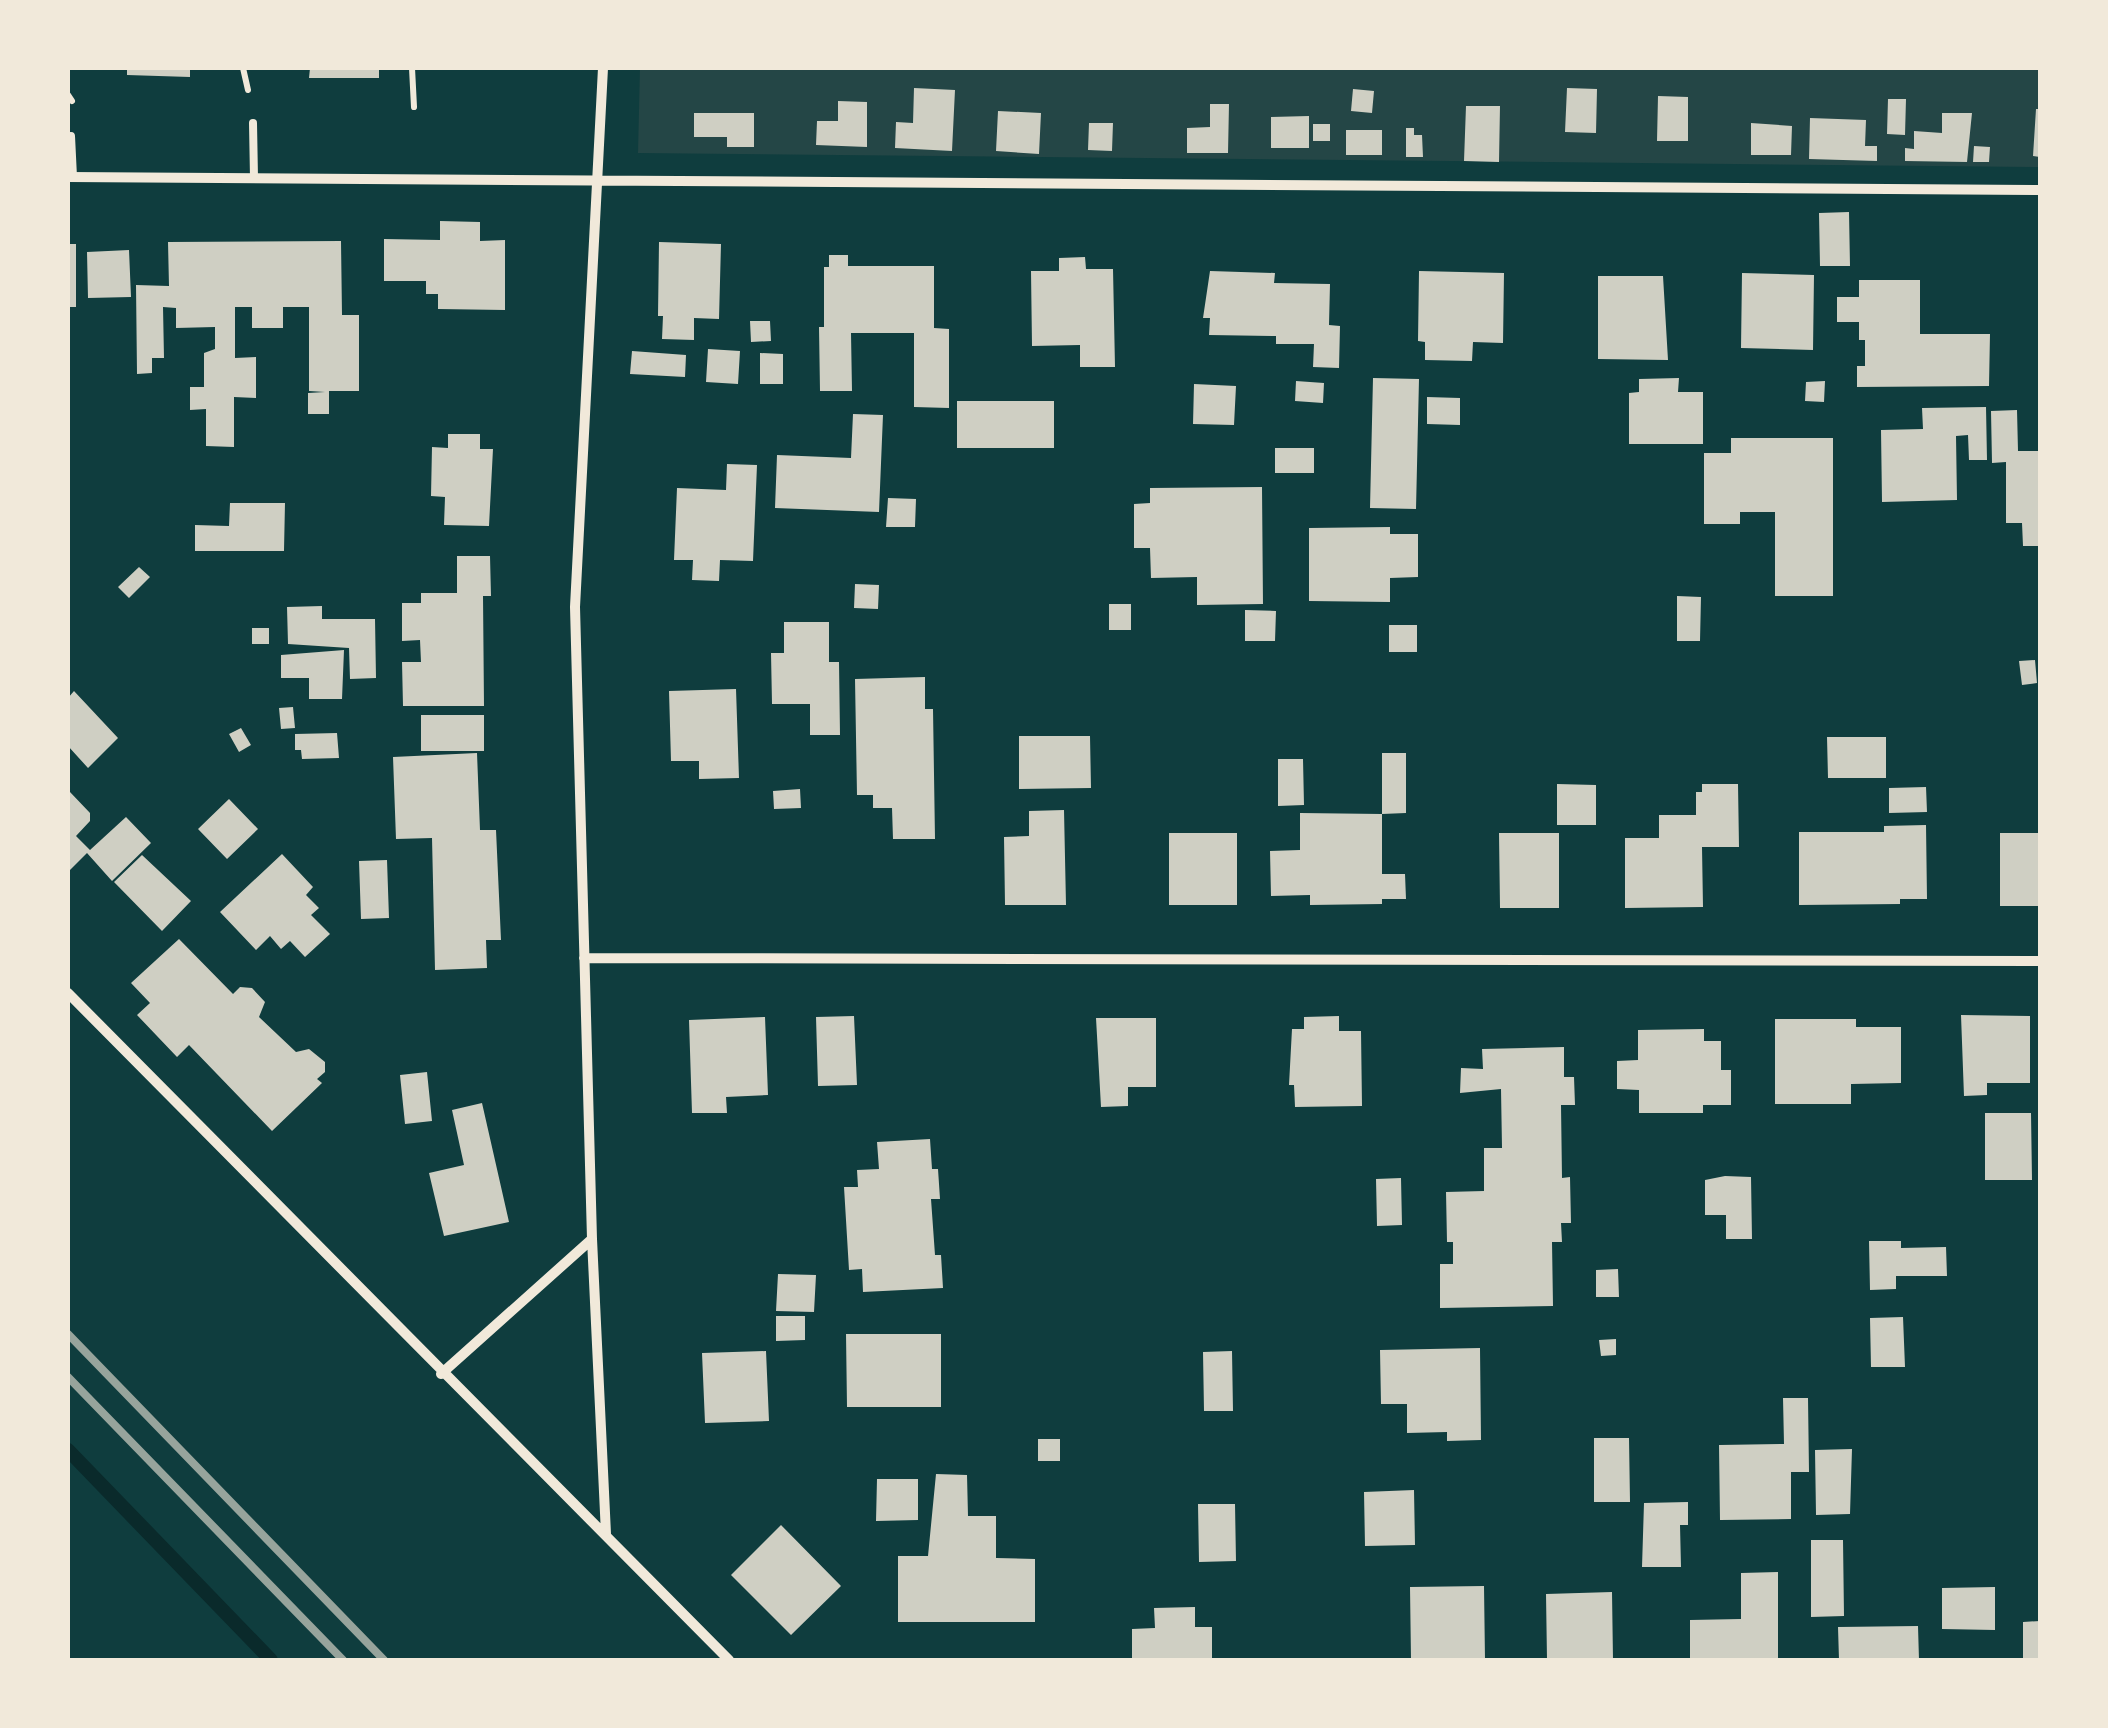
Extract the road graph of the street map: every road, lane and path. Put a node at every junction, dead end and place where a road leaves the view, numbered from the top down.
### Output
1 (242, 68) edge
2 (412, 68) edge
3 (603, 68) edge
4 (248, 90) dead end
5 (414, 107) dead end
6 (252, 124) dead end
7 (71, 136) dead end
8 (70, 177) edge
9 (254, 178) junction
10 (600, 178) junction
11 (2040, 190) edge
12 (584, 958) junction
13 (2040, 961) edge
14 (68, 993) edge
15 (592, 1239) junction
16 (441, 1374) junction
17 (606, 1534) junction
18 (729, 1660) edge

1 - 4 path
2 - 5 path
3 - 10 street
6 - 9 lane
7 - 8 lane
8 - 9 street
9 - 10 street
10 - 11 street
10 - 12 street
12 - 13 street
12 - 15 street
14 - 16 street
15 - 16 street
15 - 17 street
16 - 17 street
17 - 18 street

